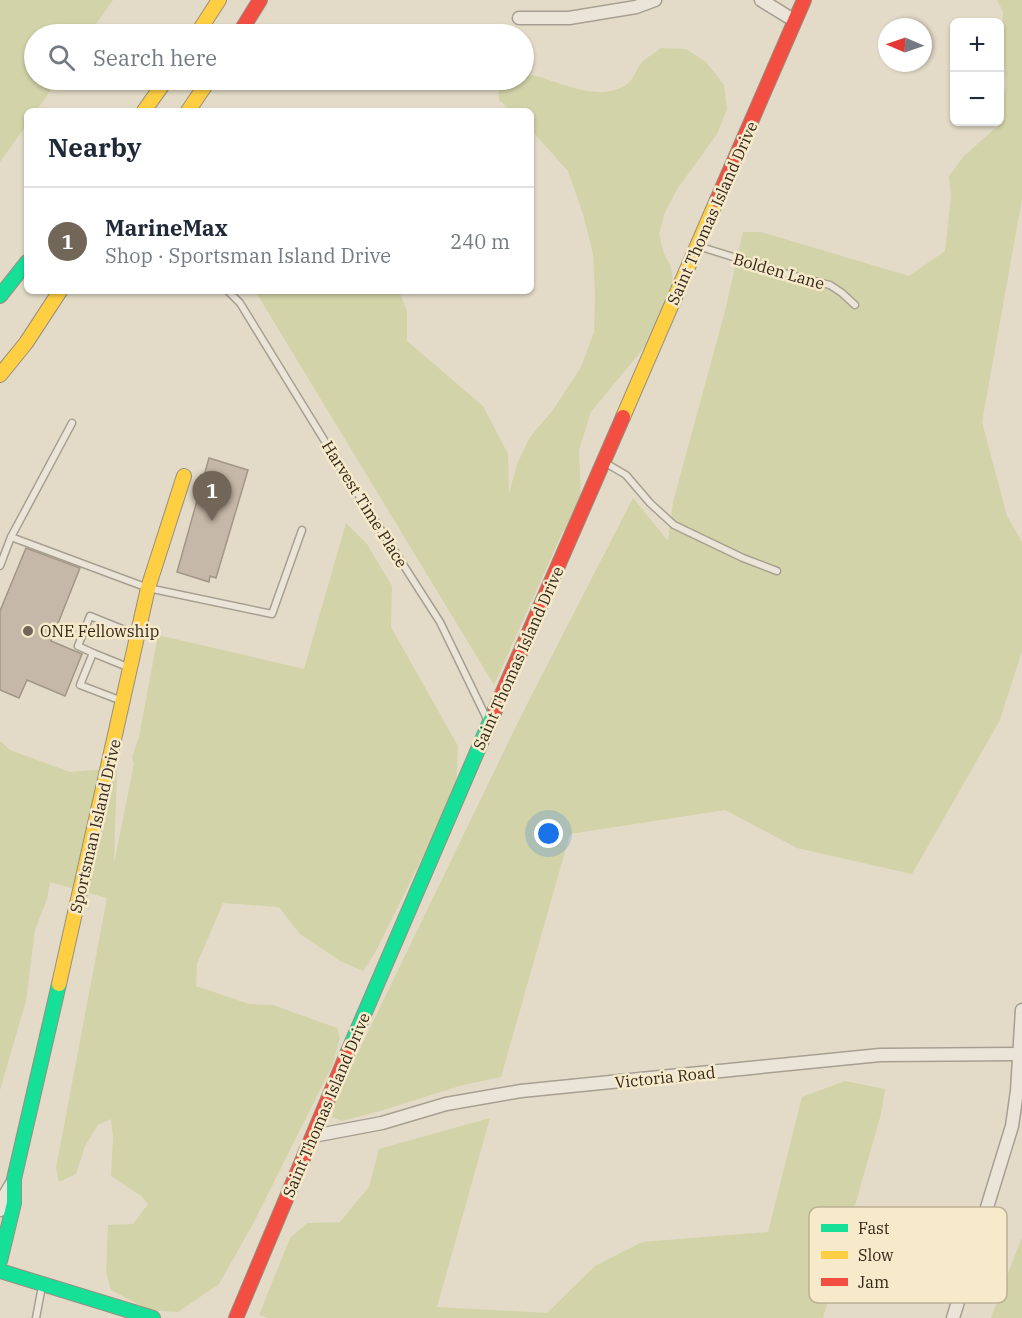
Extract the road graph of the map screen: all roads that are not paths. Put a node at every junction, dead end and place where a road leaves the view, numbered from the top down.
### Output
1 (219, 0) edge
2 (260, 0) edge
3 (655, 0) edge
4 (761, 0) edge
5 (804, 0) edge
6 (519, 18) dead end
7 (795, 21) junction
8 (203, 24) edge
9 (245, 24) edge
10 (159, 90) edge
11 (202, 90) edge
12 (146, 108) edge
13 (190, 108) edge
14 (697, 246) junction
15 (24, 266) edge
16 (50, 294) edge
17 (58, 294) edge
18 (231, 294) edge
19 (0, 296) edge
20 (855, 305) dead end
21 (0, 354) edge
22 (0, 375) edge
23 (72, 423) dead end
24 (604, 461) junction
25 (184, 476) dead end
26 (302, 530) dead end
27 (11, 537) junction
28 (0, 566) edge
29 (777, 571) dead end
30 (148, 588) junction
31 (137, 635) junction
32 (93, 653) junction
33 (130, 668) junction
34 (123, 702) junction
35 (489, 725) junction
36 (1022, 1010) edge
37 (1020, 1054) edge
38 (313, 1137) junction
39 (15, 1179) junction
40 (987, 1207) edge
41 (0, 1210) edge
42 (0, 1261) edge
43 (0, 1271) edge
44 (43, 1283) junction
45 (958, 1303) edge
46 (36, 1318) edge
47 (153, 1318) edge
48 (236, 1318) edge
49 (953, 1318) edge

1 - 8 main road
2 - 9 main road
3 - 6 street
4 - 7 street
5 - 7 main road, Saint Thomas Island Drive
7 - 14 main road, Saint Thomas Island Drive
10 - 12 main road
11 - 13 main road
14 - 20 lane, Bolden Lane
14 - 24 main road, Saint Thomas Island Drive
15 - 19 main road
16 - 21 main road
17 - 22 main road
18 - 35 lane, Harvest Time Place
23 - 27 lane
24 - 29 lane
24 - 35 main road, Saint Thomas Island Drive
25 - 30 main road, Sportsman Island Drive
26 - 30 lane
27 - 28 lane
27 - 30 lane
30 - 31 main road, Sportsman Island Drive
31 - 32 lane
31 - 33 main road, Sportsman Island Drive
32 - 33 lane
32 - 34 lane
33 - 34 main road, Sportsman Island Drive
34 - 39 main road, Sportsman Island Drive
35 - 38 main road, Saint Thomas Island Drive
36 - 37 street
37 - 38 street, Victoria Road
37 - 40 street
38 - 48 main road, Saint Thomas Island Drive
39 - 41 street, Sportsman Island Drive
39 - 42 main road, Sportsman Island Drive
43 - 44 main road
44 - 46 lane
44 - 47 main road
45 - 49 street

